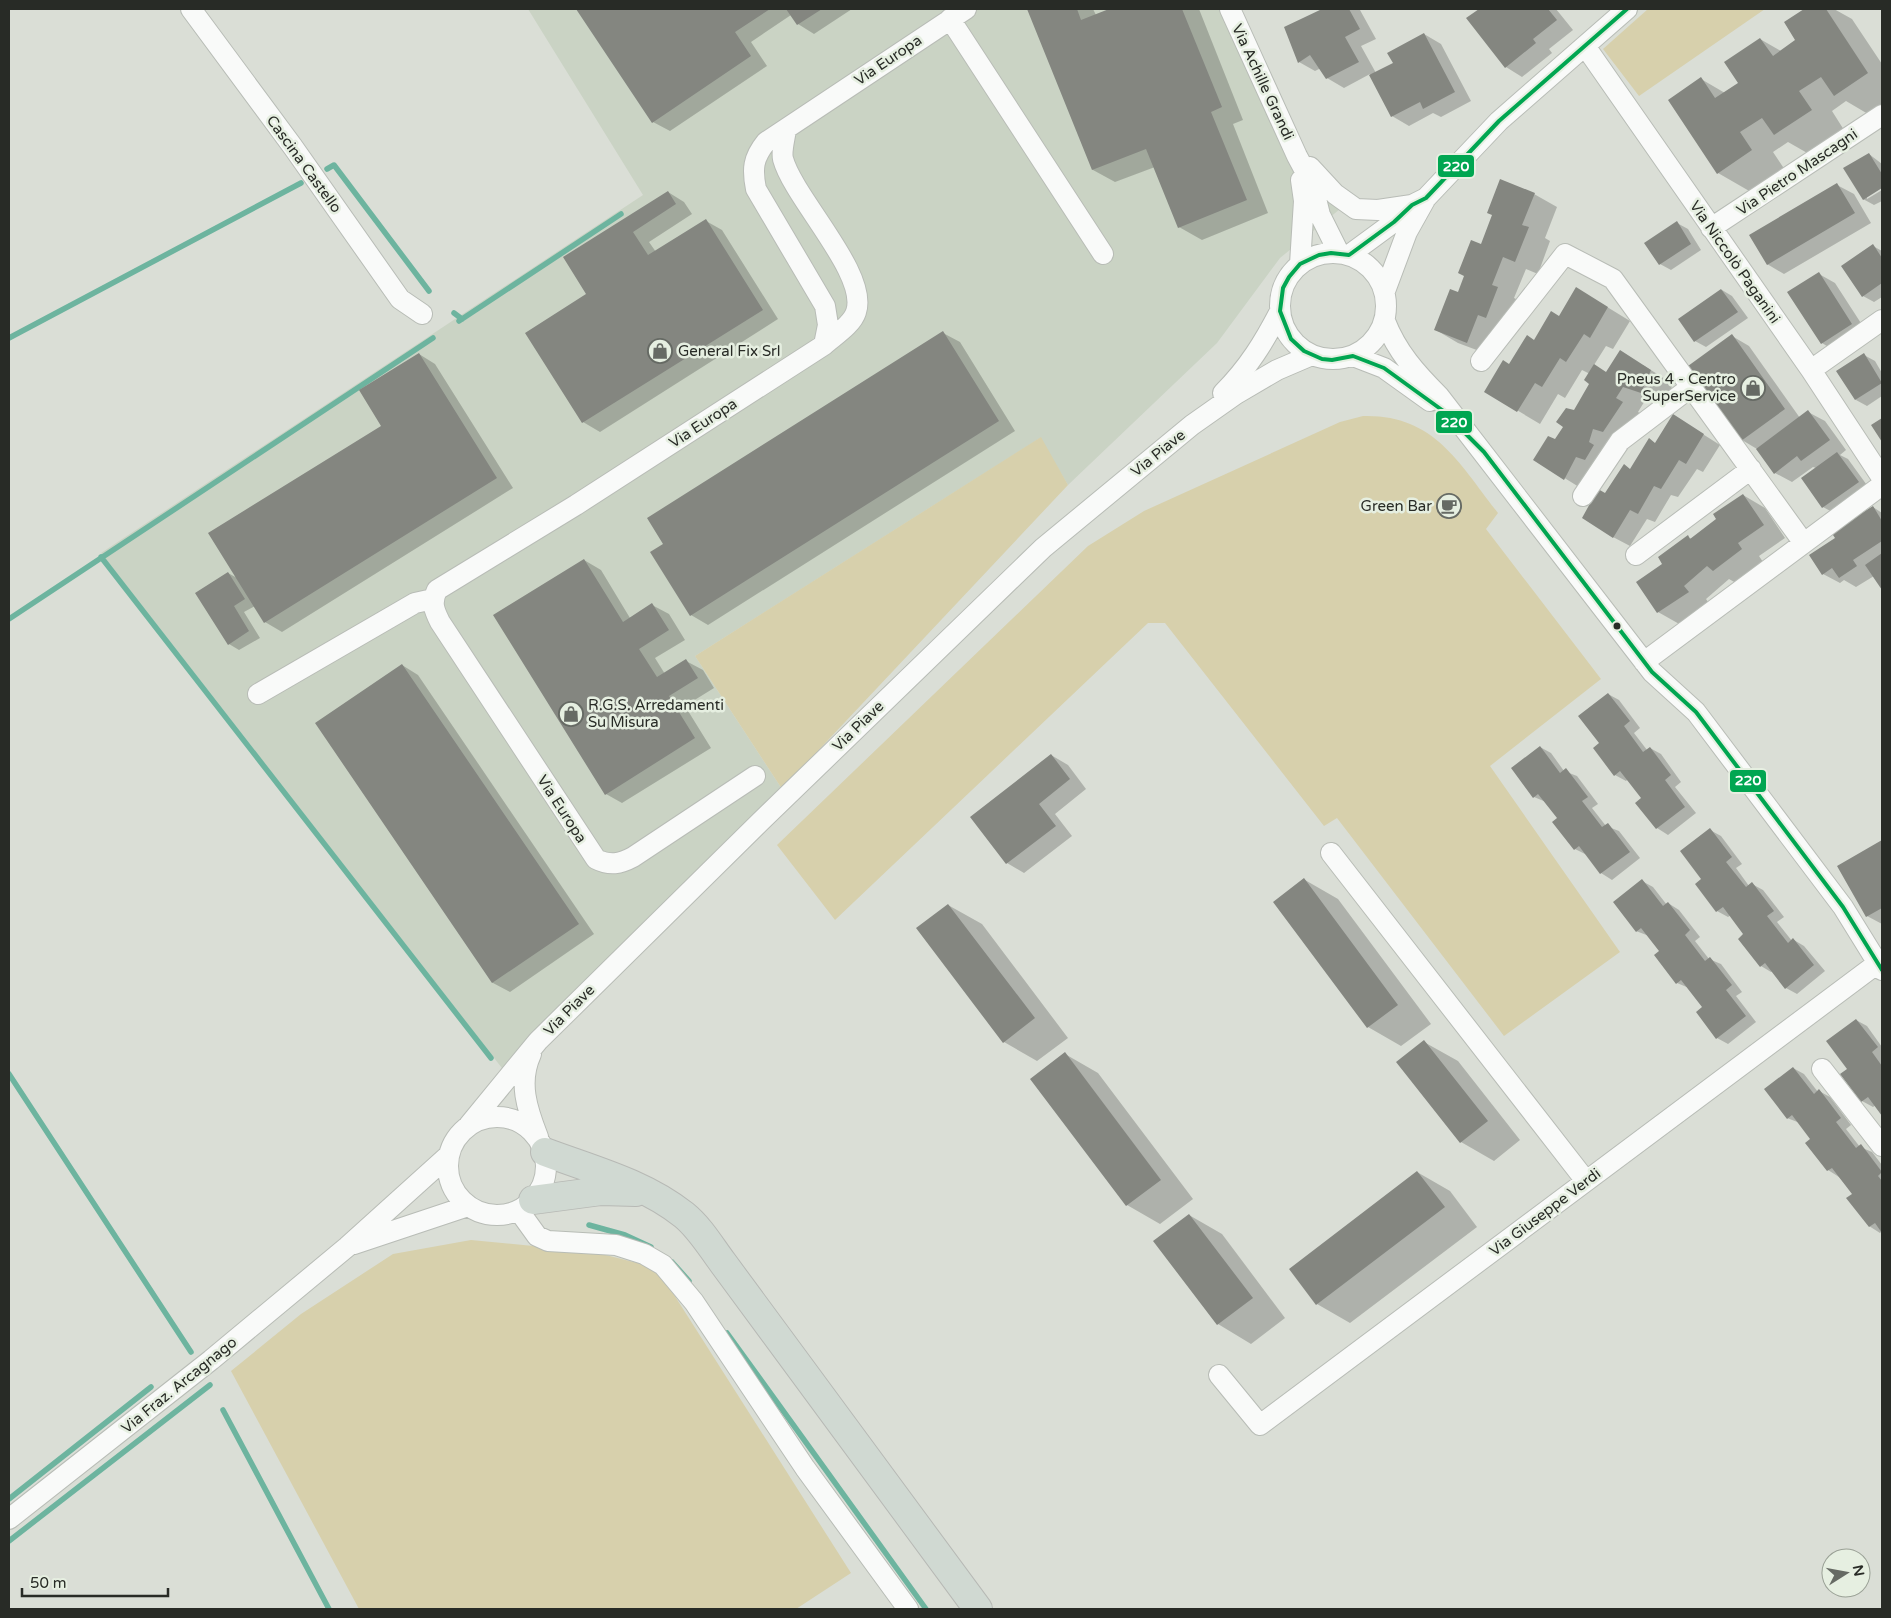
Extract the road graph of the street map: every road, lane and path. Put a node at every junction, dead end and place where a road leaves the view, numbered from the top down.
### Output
1 (191, 9) edge
2 (1230, 9) edge
3 (1628, 9) edge
4 (958, 14) edge
5 (1585, 46) junction
6 (1882, 115) edge
7 (786, 129) junction
8 (1297, 156) junction
9 (1419, 201) junction
10 (1711, 228) junction
11 (1103, 254) dead end
12 (1344, 254) junction
13 (1300, 264) junction
14 (1384, 291) junction
15 (1280, 311) junction
16 (422, 314) dead end
17 (1882, 320) edge
18 (1385, 321) junction
19 (824, 345) junction
20 (1312, 355) junction
21 (1353, 356) junction
22 (1481, 361) dead end
23 (1811, 370) junction
24 (1691, 387) junction
25 (1192, 425) junction
26 (1484, 452) junction
27 (1751, 470) junction
28 (1882, 478) edge
29 (1882, 485) edge
30 (1583, 496) dead end
31 (1803, 542) junction
32 (1636, 554) dead end
33 (432, 599) junction
34 (1644, 662) junction
35 (258, 694) dead end
36 (755, 776) dead end
37 (1331, 853) dead end
38 (1881, 964) edge
39 (538, 1041) junction
40 (1822, 1069) dead end
41 (469, 1125) junction
42 (542, 1145) junction
43 (1882, 1146) edge
44 (449, 1154) junction
45 (1586, 1181) junction
46 (650, 1193) junction
47 (526, 1205) junction
48 (468, 1206) junction
49 (347, 1247) junction
50 (1219, 1375) dead end
51 (9, 1519) edge
52 (908, 1609) edge
53 (978, 1609) edge

1 - 16 street, Cascina Castello
2 - 8 street, Via Achille Grandi
3 - 5 street
4 - 7 street, Via Europa
4 - 11 street
5 - 9 street
5 - 10 street, Via Niccolò Paganini
6 - 10 street, Via Pietro Mascagni
7 - 19 street, Via Europa
7 - 19 street, Via Europa
8 - 9 street, Via Achille Grandi
8 - 12 street, Via Achille Grandi
8 - 13 street, Via Achille Grandi
9 - 12 street
9 - 14 street
10 - 23 street, Via Niccolò Paganini
12 - 13 street
12 - 14 street
13 - 15 street, Via Piave
14 - 18 street
15 - 20 street, Via Piave
15 - 25 street, Via Piave
17 - 23 street
18 - 21 street
18 - 26 street
19 - 33 street, Via Europa
20 - 21 street, Via Piave
20 - 25 street, Via Piave
21 - 26 street
22 - 24 street
23 - 28 street, Via Niccolò Paganini
24 - 27 street
24 - 30 street
25 - 39 street, Via Piave
26 - 34 street
27 - 31 street
27 - 32 street
29 - 31 street
31 - 34 street
33 - 35 street, Via Europa
33 - 36 street, Via Europa
34 - 38 street
37 - 45 street
38 - 45 street, Via Giuseppe Verdi
39 - 41 street, Via Piave
39 - 42 street, Via Piave
40 - 43 street
41 - 42 street
41 - 44 street, Via Piave
42 - 46 highway
42 - 47 street, Via Piave
44 - 48 street
44 - 49 street, Via Fraz. Arcagnago
45 - 50 street, Via Giuseppe Verdi
46 - 47 highway
46 - 53 highway
47 - 48 street
47 - 52 street
48 - 49 street
49 - 51 street, Via Fraz. Arcagnago

